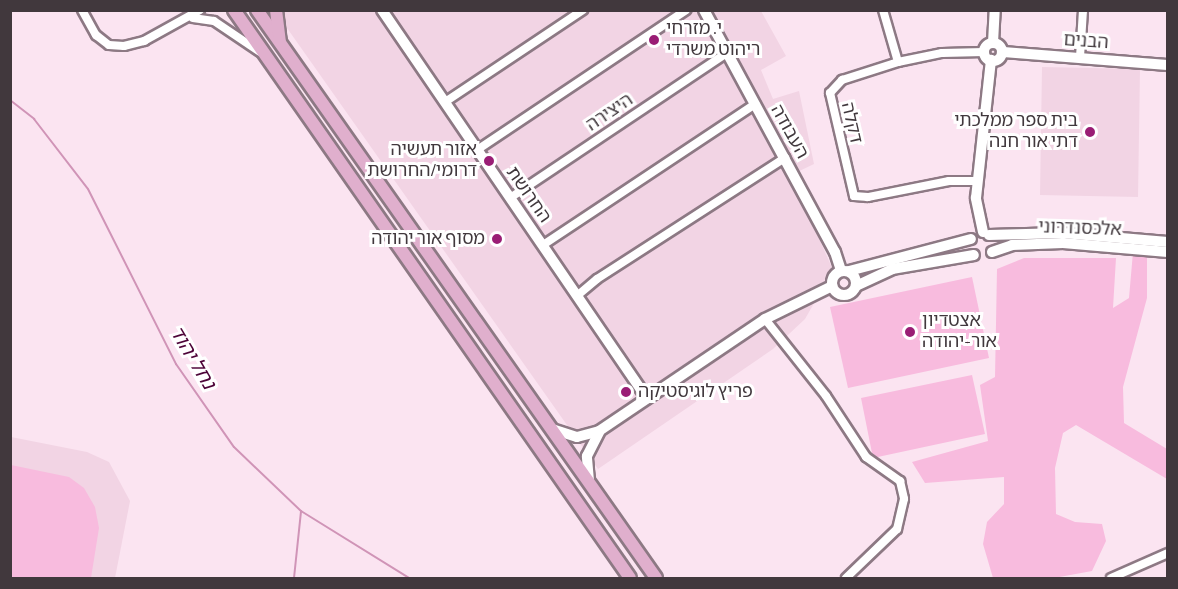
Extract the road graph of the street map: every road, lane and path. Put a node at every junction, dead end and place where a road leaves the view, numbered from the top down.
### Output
1 (82, 10) edge
2 (200, 10) edge
3 (234, 10) edge
4 (256, 10) edge
5 (276, 10) edge
6 (382, 10) edge
7 (583, 10) edge
8 (686, 10) edge
9 (704, 10) edge
10 (883, 10) edge
11 (995, 10) edge
12 (1083, 10) edge
13 (188, 19) junction
14 (993, 43) junction
15 (283, 50) junction
16 (1002, 52) junction
17 (727, 53) junction
18 (988, 56) junction
19 (267, 57) junction
20 (1080, 57) junction
21 (898, 62) junction
22 (1167, 65) edge
23 (445, 102) junction
24 (755, 104) junction
25 (477, 150) junction
26 (785, 158) junction
27 (977, 181) junction
28 (510, 198) junction
29 (979, 235) junction
30 (1167, 242) edge
31 (543, 245) junction
32 (992, 252) junction
33 (1167, 252) edge
34 (974, 255) junction
35 (845, 271) junction
36 (832, 286) junction
37 (856, 286) junction
38 (578, 295) junction
39 (765, 319) junction
40 (647, 398) junction
41 (552, 429) junction
42 (599, 431) junction
43 (590, 483) junction
44 (1167, 553) edge
45 (630, 579) edge
46 (656, 579) edge
47 (846, 579) edge
48 (1110, 579) edge

1 - 13 street
2 - 13 street
3 - 19 main road
4 - 15 main road
5 - 15 main road
6 - 23 street, החרושת
7 - 23 street
8 - 25 street
9 - 17 street, העבודה
10 - 21 street
11 - 14 street
12 - 20 street
13 - 19 street
14 - 16 street
14 - 18 street
15 - 41 main road
16 - 18 street
16 - 20 street, הבנים
17 - 24 street, העבודה
17 - 28 street, היצירה
18 - 21 street, דקלה
18 - 27 street
19 - 45 main road
20 - 22 street, הבנים
21 - 27 street, דקלה
23 - 25 street, החרושת
24 - 26 street, העבודה
24 - 31 street
25 - 28 street, החרושת
26 - 35 street, העבודה
26 - 38 street
27 - 29 street
28 - 31 street, החרושת
29 - 30 street
29 - 32 street
29 - 34 street
29 - 35 street
31 - 38 street, החרושת
32 - 33 street, אלכסנדרוני
32 - 34 street
34 - 37 street
35 - 36 street
35 - 37 street, העבודה
36 - 37 street
36 - 39 street
38 - 40 street, החרושת
39 - 40 street
39 - 47 street
40 - 42 street
41 - 42 street
41 - 43 main road
42 - 43 street
43 - 46 main road
44 - 48 street

